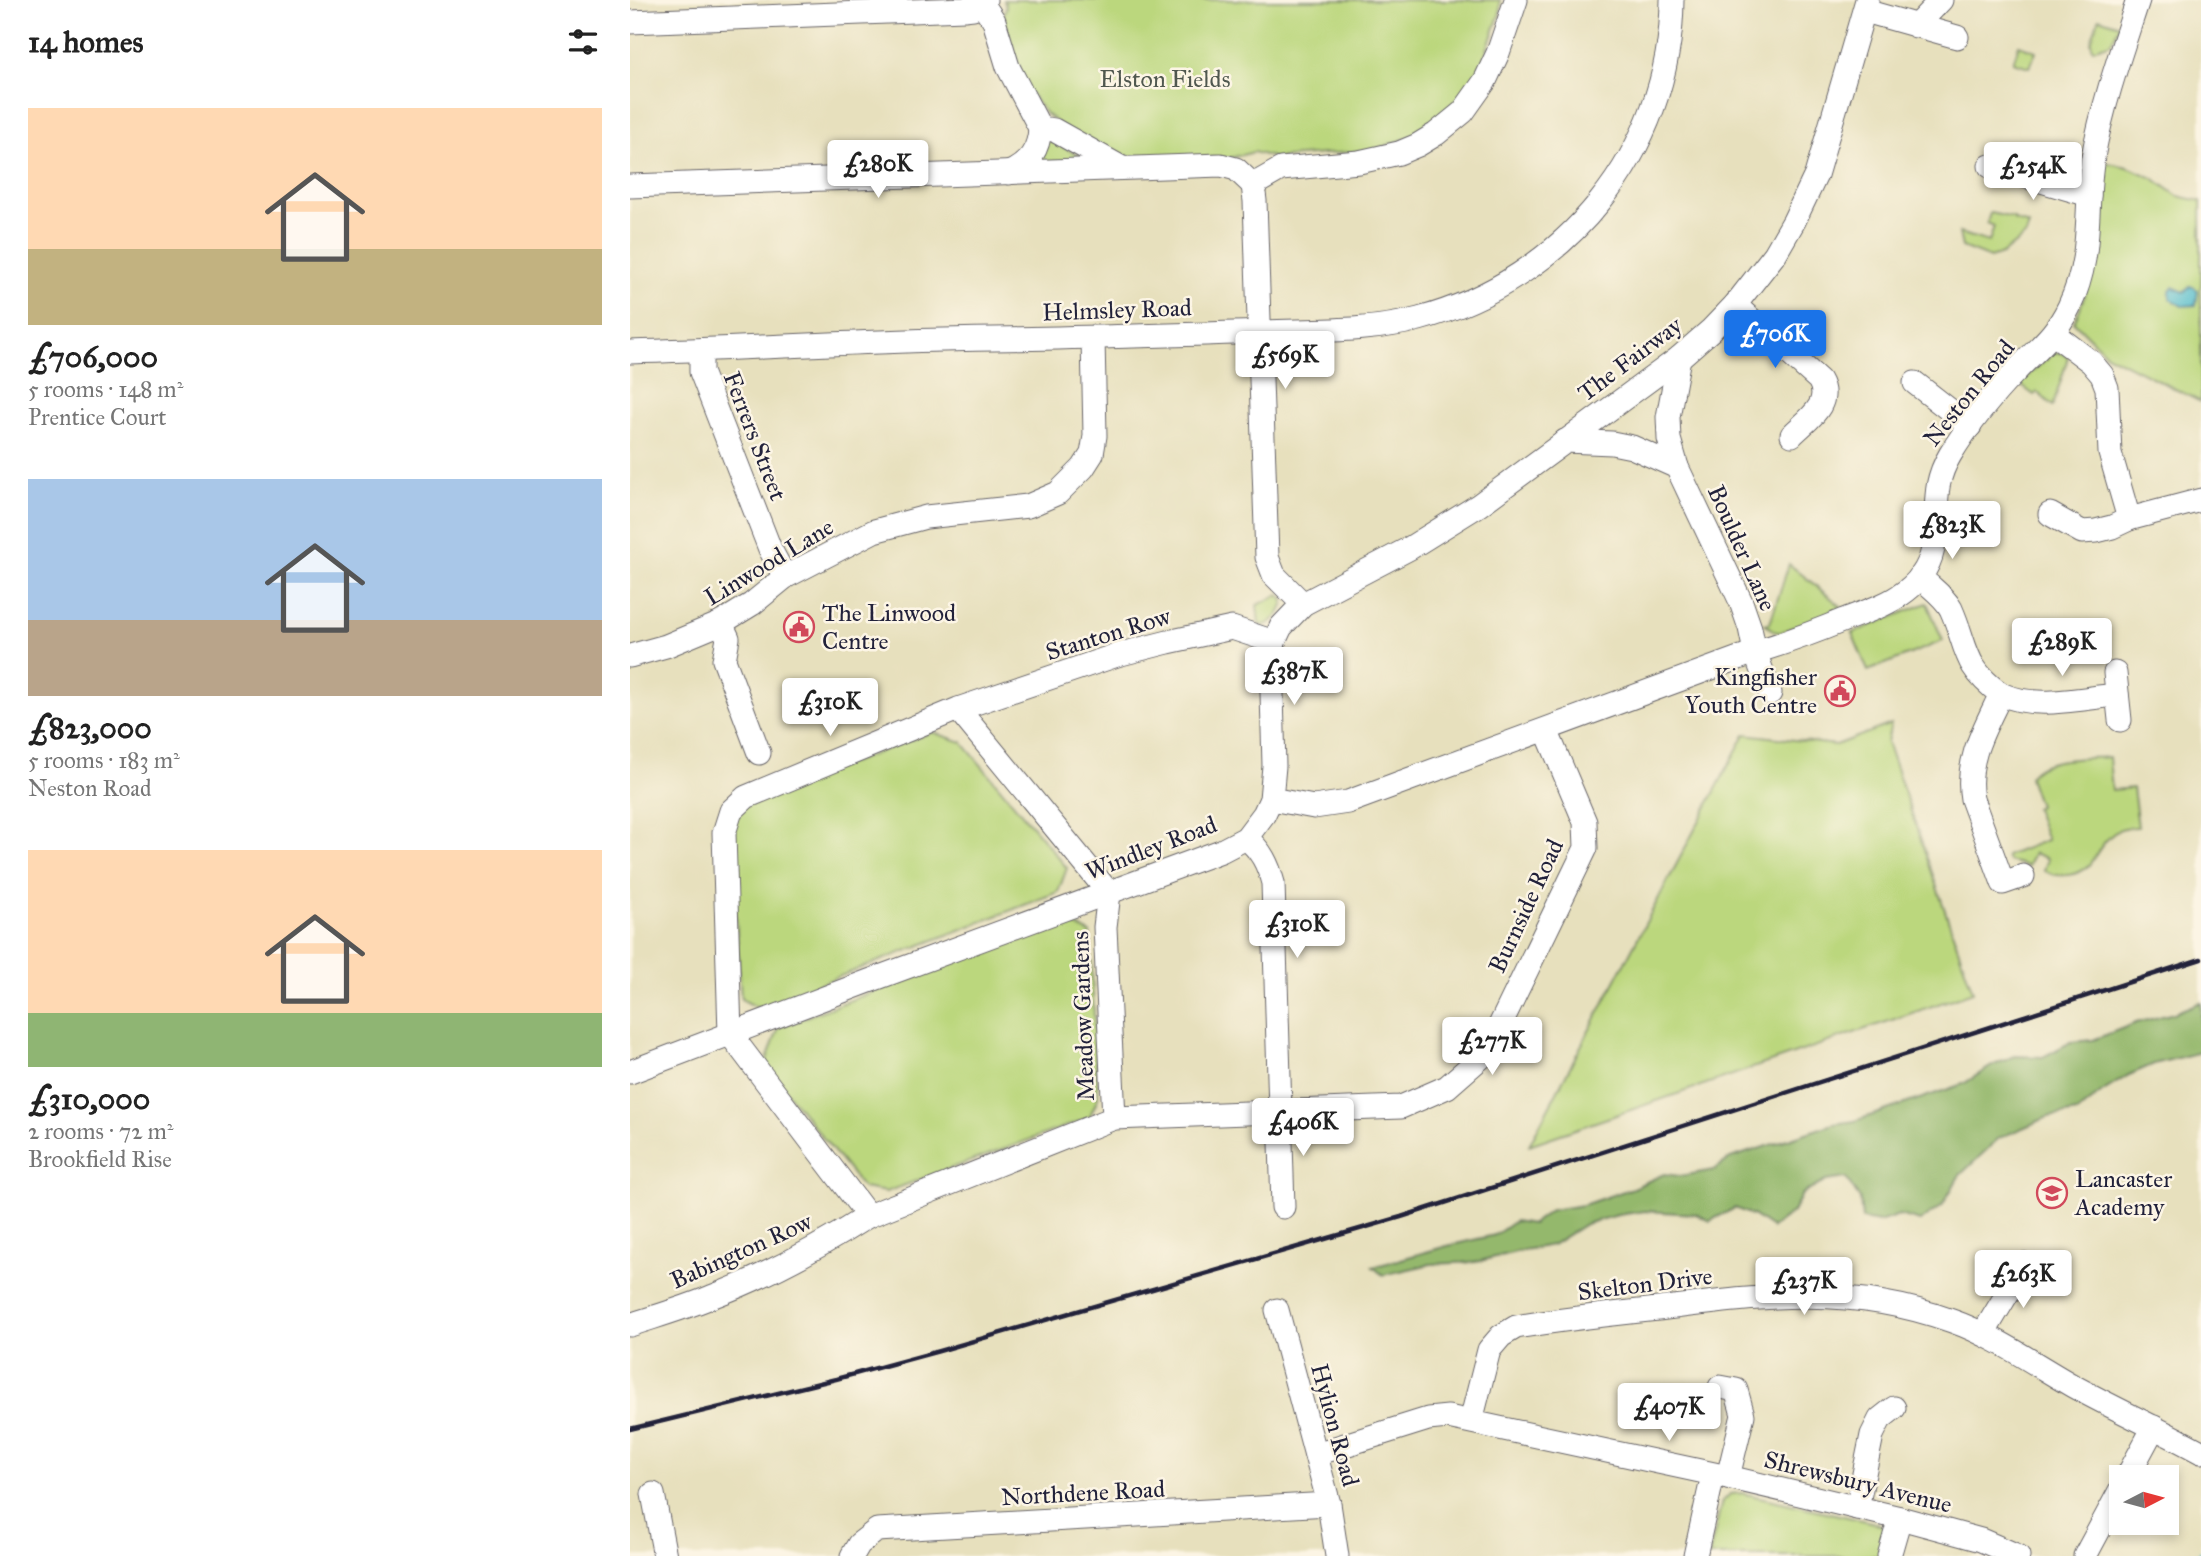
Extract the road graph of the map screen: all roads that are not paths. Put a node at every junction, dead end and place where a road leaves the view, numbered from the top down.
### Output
1 (1516, 0) edge
2 (1672, 0) edge
3 (1941, 0) edge
4 (2138, 0) edge
5 (984, 2) edge
6 (1866, 6) edge
7 (630, 22) edge
8 (1916, 26) junction
9 (1957, 37) dead end
10 (1040, 128) junction
11 (1990, 166) dead end
12 (1125, 170) junction
13 (1009, 173) junction
14 (1253, 185) junction
15 (630, 186) edge
16 (2089, 195) junction
17 (1735, 305) junction
18 (1261, 332) junction
19 (1093, 338) junction
20 (2046, 341) junction
21 (701, 350) junction
22 (630, 352) edge
23 (1679, 358) junction
24 (1915, 383) dead end
25 (1970, 426) junction
26 (1792, 435) dead end
27 (1565, 441) junction
28 (1677, 467) junction
29 (2201, 500) edge
30 (2050, 514) dead end
31 (2129, 519) junction
32 (785, 576) junction
33 (1920, 577) junction
34 (1303, 604) junction
35 (721, 623) junction
36 (1274, 642) junction
37 (1755, 652) junction
38 (630, 656) edge
39 (1770, 693) dead end
40 (2001, 694) junction
41 (958, 709) junction
42 (2120, 720) dead end
43 (1546, 730) junction
44 (759, 754) dead end
45 (1271, 799) junction
46 (1246, 838) junction
47 (2023, 876) dead end
48 (1109, 893) junction
49 (730, 1034) junction
50 (630, 1072) edge
51 (1280, 1111) junction
52 (1114, 1118) junction
53 (1283, 1207) dead end
54 (868, 1216) junction
55 (2025, 1264) dead end
56 (1277, 1310) dead end
57 (630, 1325) edge
58 (1983, 1334) junction
59 (1720, 1387) dead end
60 (1894, 1408) dead end
61 (1471, 1421) junction
62 (2154, 1427) junction
63 (2201, 1451) edge
64 (1316, 1454) junction
65 (2133, 1465) edge
66 (1721, 1476) junction
67 (653, 1494) dead end
68 (1329, 1504) junction
69 (1857, 1508) junction
70 (2109, 1511) edge
71 (1899, 1518) junction
72 (665, 1556) edge
73 (852, 1556) edge
74 (1337, 1556) edge
75 (1695, 1556) edge
76 (1889, 1556) edge
77 (2018, 1556) edge
78 (2085, 1556) edge

1 - 14 street
2 - 18 street, Helmsley Road
3 - 8 street
4 - 16 street
5 - 7 street
5 - 10 street
6 - 8 street
6 - 17 street, The Fairway
8 - 9 street
10 - 12 street
10 - 13 street
11 - 16 street
12 - 13 street
12 - 14 street
13 - 15 street
14 - 18 street
16 - 20 street
17 - 23 street, The Fairway
17 - 26 street
18 - 19 street, Helmsley Road
18 - 34 street
19 - 21 street, Helmsley Road
19 - 32 street, Linwood Lane
20 - 25 street, Neston Road
20 - 31 street
21 - 22 street, Helmsley Road
21 - 32 street, Ferrers Street
23 - 27 street, The Fairway
23 - 28 street, Boulder Lane
24 - 25 street
25 - 33 street, Neston Road
27 - 28 street, Boulder Lane
27 - 34 street, The Fairway
28 - 37 street, Boulder Lane
29 - 31 street
30 - 31 street
32 - 35 street, Linwood Lane
33 - 37 street, Neston Road
33 - 40 street
34 - 36 street
35 - 38 street, Linwood Lane
35 - 44 street
36 - 41 street, Stanton Row
36 - 45 street
37 - 39 street, Boulder Lane
37 - 43 street
40 - 42 street
40 - 47 street
41 - 48 street
41 - 49 street
43 - 45 street
43 - 51 street, Burnside Road
45 - 46 street, Windley Road
46 - 48 street, Windley Road
46 - 51 street
48 - 49 street, Windley Road
48 - 52 street, Meadow Gardens
49 - 50 street, Windley Road
49 - 54 street
51 - 52 street, Burnside Road
51 - 53 street
52 - 54 street, Meadow Gardens
54 - 57 street, Babington Row
55 - 58 street
56 - 64 street, Hylion Road
58 - 61 street, Skelton Drive
58 - 62 street, Skelton Drive
59 - 66 street
60 - 69 street
61 - 64 street, Shrewsbury Avenue
61 - 66 street, Shrewsbury Avenue
62 - 63 street, Skelton Drive
62 - 65 street
64 - 68 street, Hylion Road
66 - 69 street, Shrewsbury Avenue
66 - 75 street
67 - 72 street
68 - 73 street, Northdene Road
68 - 74 street, Hylion Road
69 - 71 street, Shrewsbury Avenue
70 - 78 street
71 - 76 street
71 - 77 street, Shrewsbury Avenue

